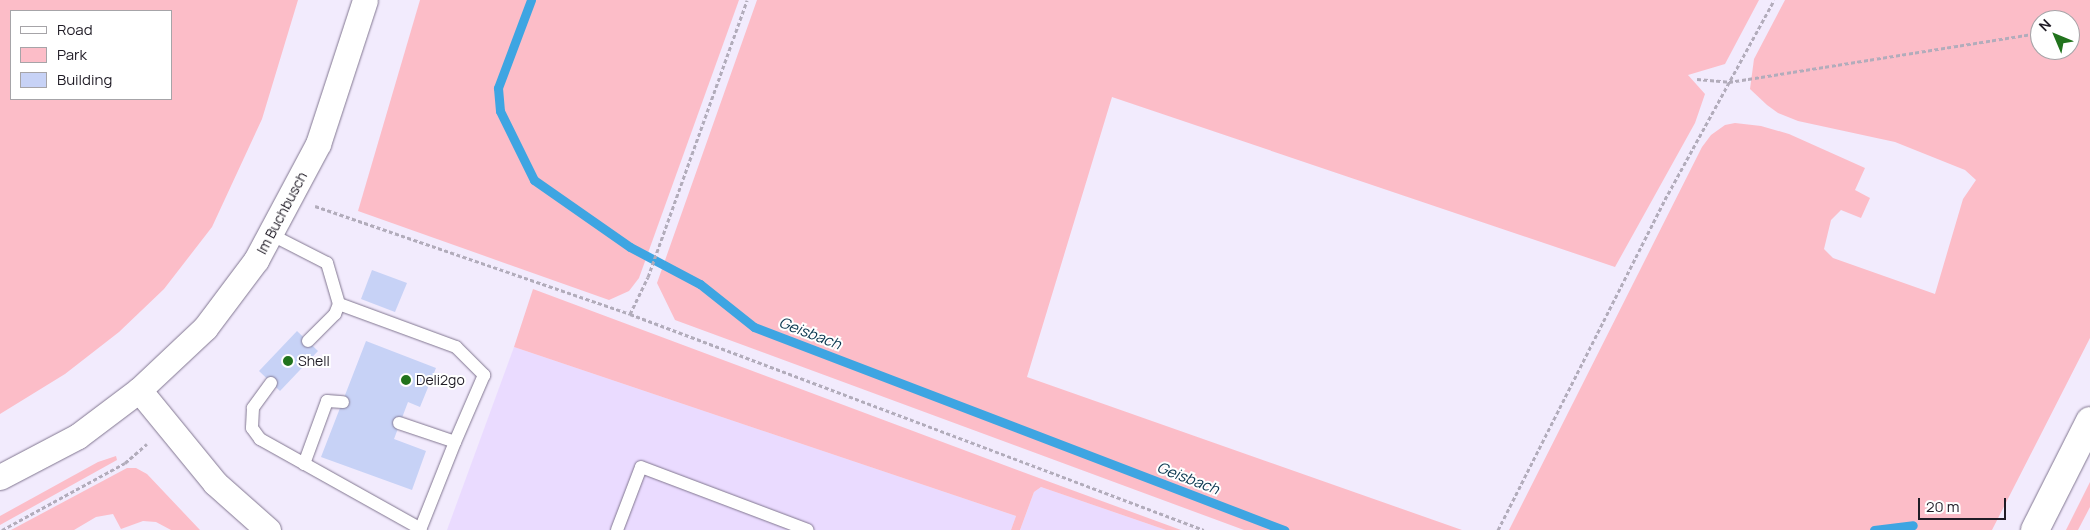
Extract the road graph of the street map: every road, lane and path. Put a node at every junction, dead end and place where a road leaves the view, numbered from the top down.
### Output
1 (365, 0) edge
2 (747, 0) edge
3 (1774, 0) edge
4 (2030, 35) edge
5 (1697, 79) dead end
6 (1729, 82) junction
7 (290, 198) junction
8 (270, 234) junction
9 (339, 304) junction
10 (630, 314) junction
11 (308, 341) dead end
12 (271, 383) dead end
13 (139, 390) junction
14 (343, 402) dead end
15 (2090, 421) edge
16 (399, 423) dead end
17 (168, 426) junction
18 (455, 442) junction
19 (304, 464) junction
20 (0, 477) edge
21 (421, 529) edge
22 (2, 530) edge
23 (268, 530) edge
24 (617, 530) edge
25 (808, 530) edge
26 (1204, 530) edge
27 (1498, 530) edge
28 (2036, 530) edge

1 - 7 street, Im Buchbusch
2 - 10 path
3 - 6 path
4 - 6 path
5 - 6 path
6 - 27 path
7 - 8 street, Im Buchbusch
7 - 10 path
8 - 9 lane
8 - 13 street, Im Buchbusch
9 - 11 lane
9 - 18 lane
10 - 26 path
12 - 19 lane
13 - 17 street
13 - 20 street, Im Buchbusch
14 - 19 lane
15 - 28 highway
16 - 18 lane
17 - 22 path
17 - 23 street
18 - 21 lane
19 - 21 lane
24 - 25 lane

